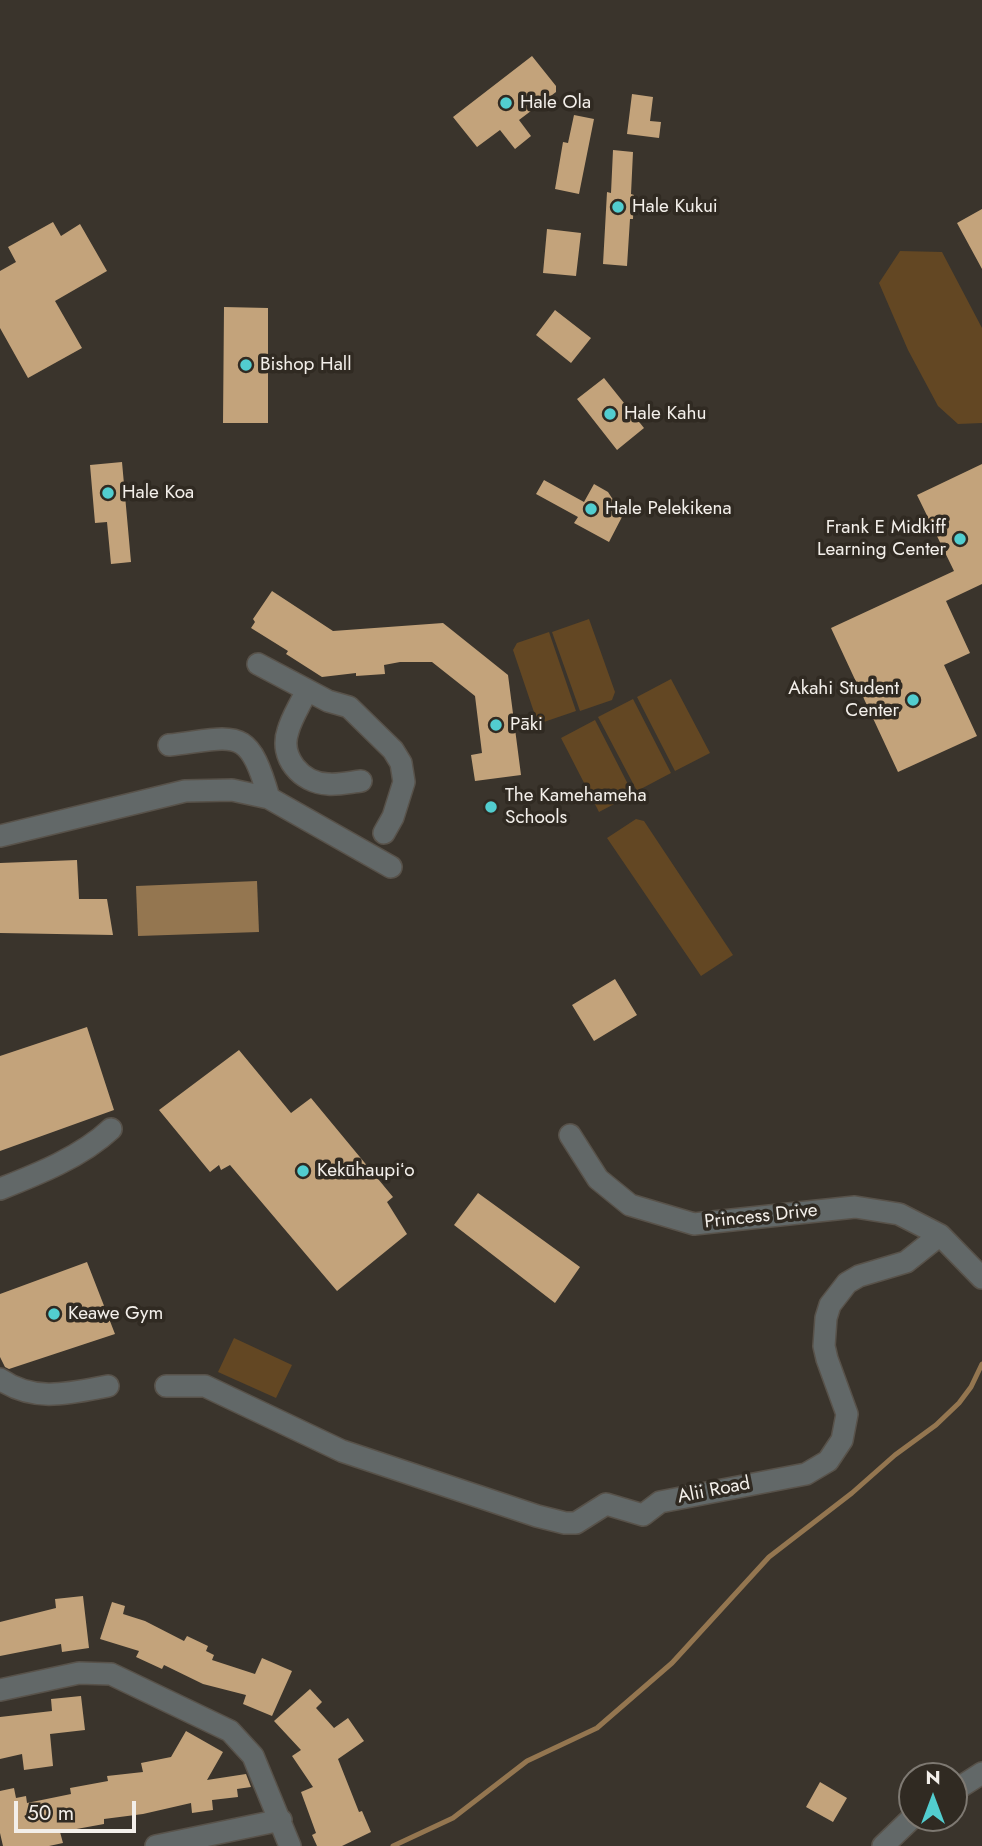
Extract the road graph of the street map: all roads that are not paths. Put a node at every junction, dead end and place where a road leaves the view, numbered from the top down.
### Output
1 (258, 664) dead end
2 (302, 700) dead end
3 (169, 745) dead end
4 (361, 781) dead end
5 (269, 798) junction
6 (384, 833) dead end
7 (0, 836) edge
8 (391, 867) dead end
9 (111, 1129) dead end
10 (570, 1135) dead end
11 (0, 1189) edge
12 (940, 1235) junction
13 (982, 1278) edge
14 (0, 1379) edge
15 (108, 1386) dead end
16 (166, 1386) dead end
17 (0, 1690) edge
18 (281, 1820) junction
19 (898, 1832) edge
20 (156, 1846) edge
21 (290, 1846) edge
22 (883, 1846) edge

1 - 6 street
2 - 4 street
3 - 5 street
5 - 7 street
5 - 8 street
9 - 11 street
10 - 12 street, Princess Drive
12 - 13 street, Princess Drive
12 - 16 street, Alii Road
14 - 15 street
17 - 18 street
18 - 20 street
18 - 21 street
19 - 22 street

